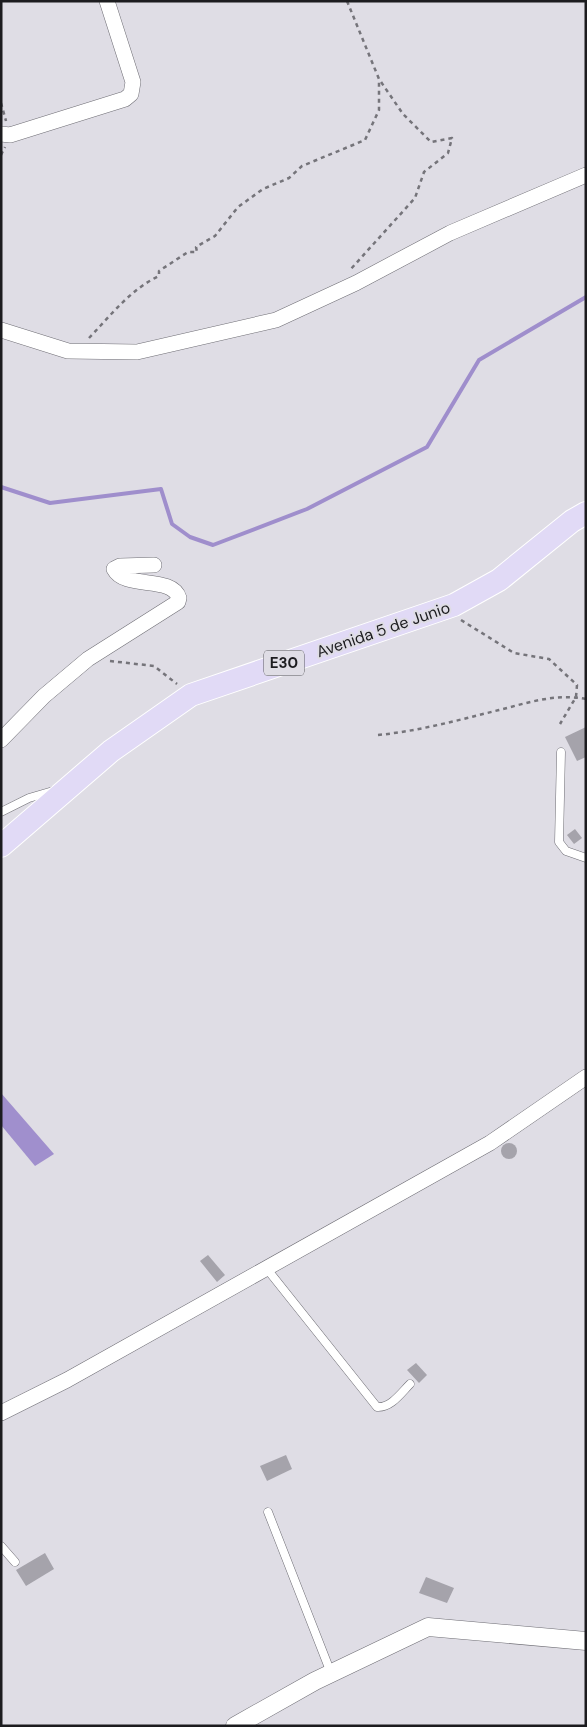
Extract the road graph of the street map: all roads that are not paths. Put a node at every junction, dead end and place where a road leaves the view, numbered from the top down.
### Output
1 (107, 1) edge
2 (1, 134) edge
3 (586, 175) edge
4 (1, 330) edge
5 (586, 513) edge
6 (154, 566) dead end
7 (1, 740) edge
8 (561, 752) dead end
9 (69, 786) junction
10 (1, 812) edge
11 (1, 846) edge
12 (586, 858) edge
13 (586, 1077) edge
14 (267, 1269) junction
15 (410, 1384) dead end
16 (1, 1413) edge
17 (268, 1512) dead end
18 (1, 1546) edge
19 (14, 1562) dead end
20 (586, 1641) edge
21 (331, 1673) junction
22 (235, 1726) edge

1 - 2 street
3 - 4 street
5 - 9 main road, Avenida 5 de Junio / E30
6 - 7 street
8 - 12 lane
9 - 10 lane
9 - 11 main road, Avenida 5 de Junio / E30
13 - 14 street
14 - 15 lane
14 - 16 street
17 - 21 lane
18 - 19 lane
20 - 21 street
21 - 22 street

